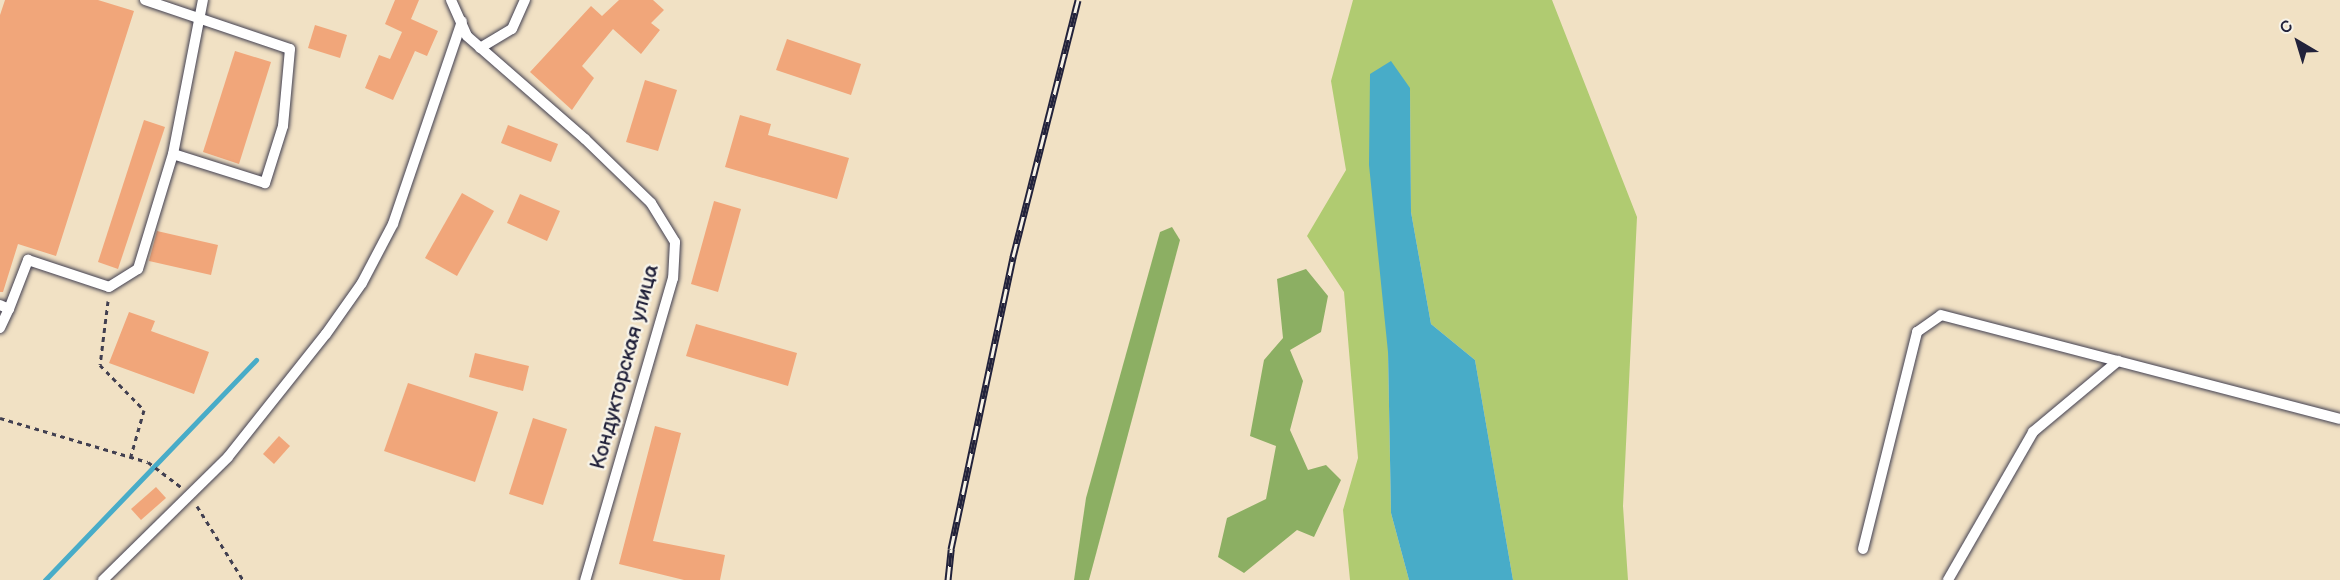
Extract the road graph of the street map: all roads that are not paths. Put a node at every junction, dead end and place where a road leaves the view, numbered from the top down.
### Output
1 (145, 0) edge
2 (203, 0) edge
3 (451, 0) edge
4 (525, 0) edge
5 (199, 17) junction
6 (462, 21) junction
7 (480, 48) junction
8 (173, 154) junction
9 (4, 308) edge
10 (0, 328) edge
11 (2118, 361) junction
12 (2340, 419) edge
13 (1863, 549) dead end
14 (103, 580) edge
15 (585, 580) edge
16 (1948, 580) edge

1 - 5 lane
2 - 5 lane
3 - 6 lane, Кондукторская улица
4 - 7 lane
5 - 8 lane
5 - 8 lane
6 - 7 lane, Кондукторская улица
6 - 14 lane
7 - 15 lane, Кондукторская улица
8 - 9 lane
9 - 10 lane
11 - 12 lane
11 - 13 lane
11 - 16 lane

